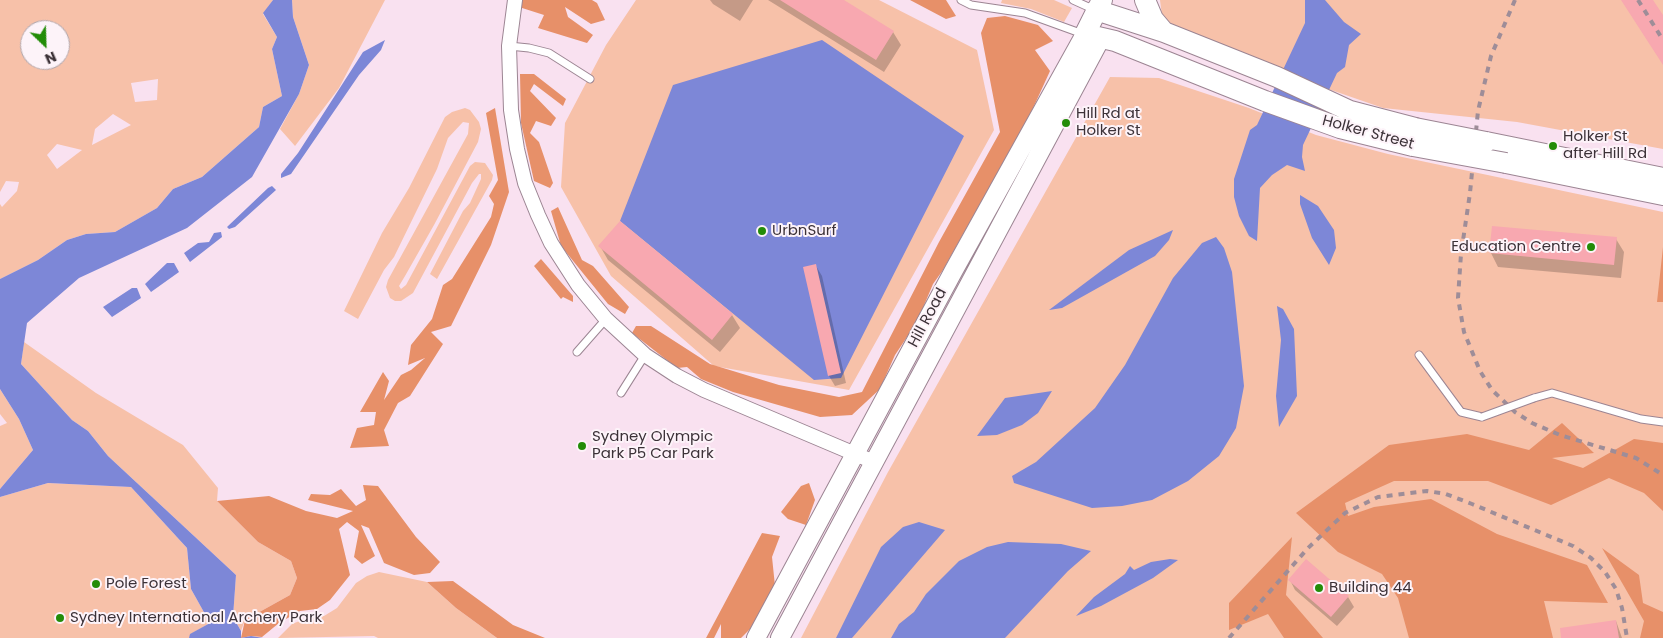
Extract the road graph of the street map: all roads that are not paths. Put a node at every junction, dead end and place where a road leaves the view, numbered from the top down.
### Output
1 (515, 0) edge
2 (961, 0) edge
3 (993, 0) edge
4 (1073, 0) edge
5 (1145, 0) edge
6 (972, 2) edge
7 (984, 7) junction
8 (1107, 7) edge
9 (1164, 32) junction
10 (1093, 36) junction
11 (509, 46) junction
12 (590, 80) dead end
13 (1414, 137) junction
14 (1663, 178) edge
15 (1663, 194) edge
16 (606, 319) junction
17 (577, 352) dead end
18 (1419, 354) dead end
19 (645, 355) junction
20 (621, 393) dead end
21 (1663, 422) edge
22 (856, 454) junction
23 (874, 462) junction
24 (756, 638) edge
25 (780, 638) edge

1 - 11 street
2 - 6 lane
3 - 7 lane
4 - 8 lane
5 - 9 main road
6 - 7 lane
7 - 10 lane
8 - 9 main road, Holker Street
8 - 10 main road, Hill Road
9 - 13 main road, Holker Street
10 - 13 main road, Holker Street
10 - 22 street, Hill Road
10 - 23 street, Hill Road
11 - 12 lane
11 - 16 street
13 - 14 main road, Holker Street, bridge
13 - 15 main road, Holker Street, bridge
16 - 17 lane
16 - 19 street
18 - 21 lane, bridge
19 - 20 lane
19 - 22 street
22 - 23 street
22 - 24 street, Hill Road
23 - 25 street, Hill Road

